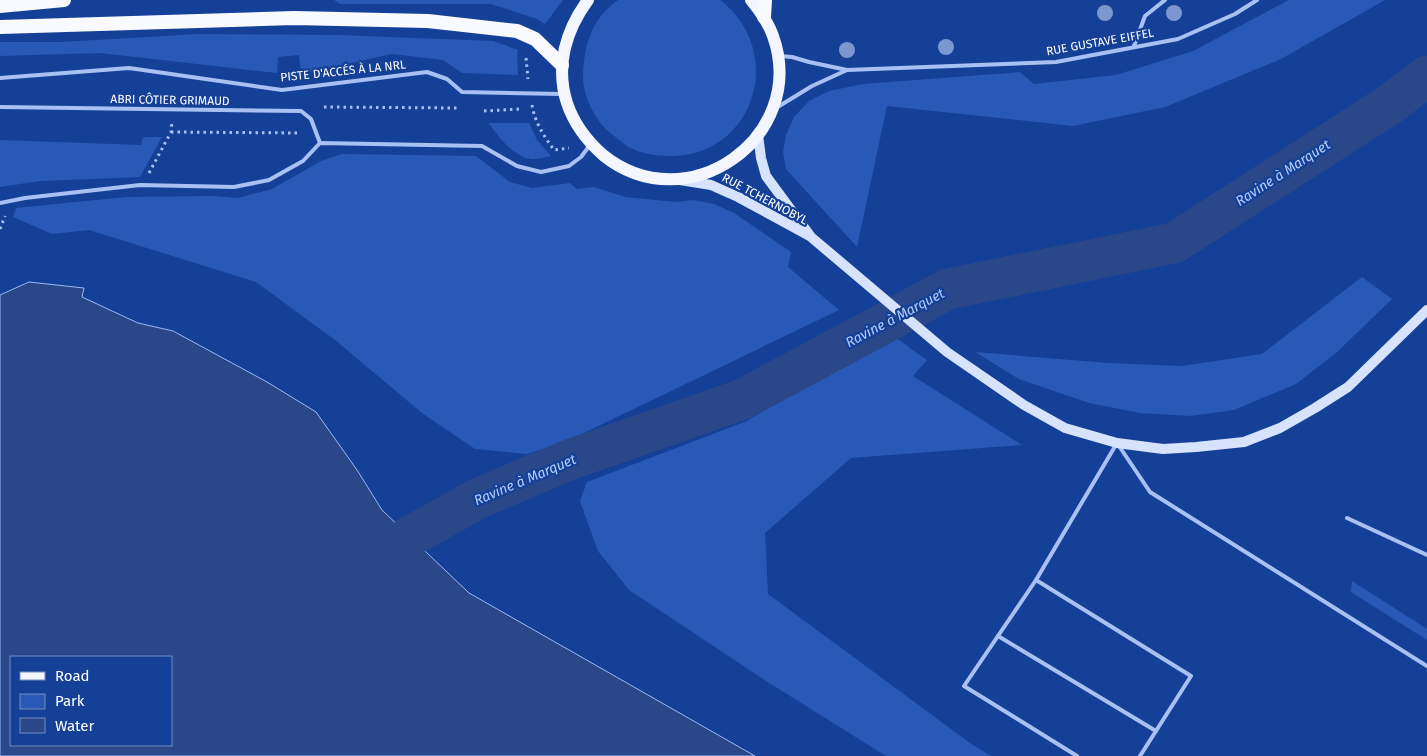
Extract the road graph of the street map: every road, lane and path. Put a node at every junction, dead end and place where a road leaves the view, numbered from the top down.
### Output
1 (64, 0) edge
2 (588, 0) edge
3 (751, 0) edge
4 (765, 0) edge
5 (1166, 0) edge
6 (1257, 0) edge
7 (0, 6) edge
8 (764, 17) junction
9 (0, 26) edge
10 (1134, 46) junction
11 (778, 56) junction
12 (526, 58) dead end
13 (562, 64) junction
14 (846, 70) junction
15 (0, 78) edge
16 (530, 93) junction
17 (564, 94) junction
18 (0, 107) edge
19 (324, 107) dead end
20 (457, 108) dead end
21 (533, 108) junction
22 (172, 110) junction
23 (484, 110) dead end
24 (772, 110) junction
25 (171, 132) junction
26 (298, 133) dead end
27 (758, 135) junction
28 (320, 143) junction
29 (591, 145) junction
30 (554, 150) dead end
31 (677, 180) junction
32 (143, 185) junction
33 (0, 203) edge
34 (811, 237) junction
35 (1427, 310) edge
36 (1117, 443) junction
37 (1347, 518) dead end
38 (1427, 554) edge
39 (1036, 580) junction
40 (998, 636) junction
41 (1427, 666) edge
42 (1156, 731) junction
43 (1077, 756) edge
44 (1140, 756) edge

1 - 7 highway
2 - 13 main road
3 - 8 main road
4 - 8 highway
5 - 10 lane
6 - 10 lane, RUE GUSTAVE EIFFEL
8 - 11 main road
9 - 13 highway
10 - 14 lane, RUE GUSTAVE EIFFEL
11 - 14 lane, RUE GUSTAVE EIFFEL
11 - 24 main road
12 - 16 path
13 - 17 main road
14 - 24 lane, RUE GUSTAVE EIFFEL
15 - 16 lane, PISTE D'ACCÉS À LA NRL
16 - 17 lane, PISTE D'ACCÉS À LA NRL
16 - 21 path
17 - 29 main road
18 - 22 lane, ABRI CÔTIER GRIMAUD
19 - 20 path
21 - 23 path
21 - 30 path
22 - 25 path
22 - 28 lane, ABRI CÔTIER GRIMAUD
24 - 27 main road
25 - 26 path
25 - 32 path
27 - 31 main road
27 - 34 main road
28 - 29 lane
28 - 32 lane
29 - 31 main road
31 - 34 main road, RUE TCHERNOBYL
32 - 33 lane
34 - 36 main road
35 - 36 main road
36 - 39 lane
36 - 41 lane
37 - 38 lane
39 - 40 lane
39 - 42 lane
40 - 42 lane
40 - 43 lane
42 - 44 lane

